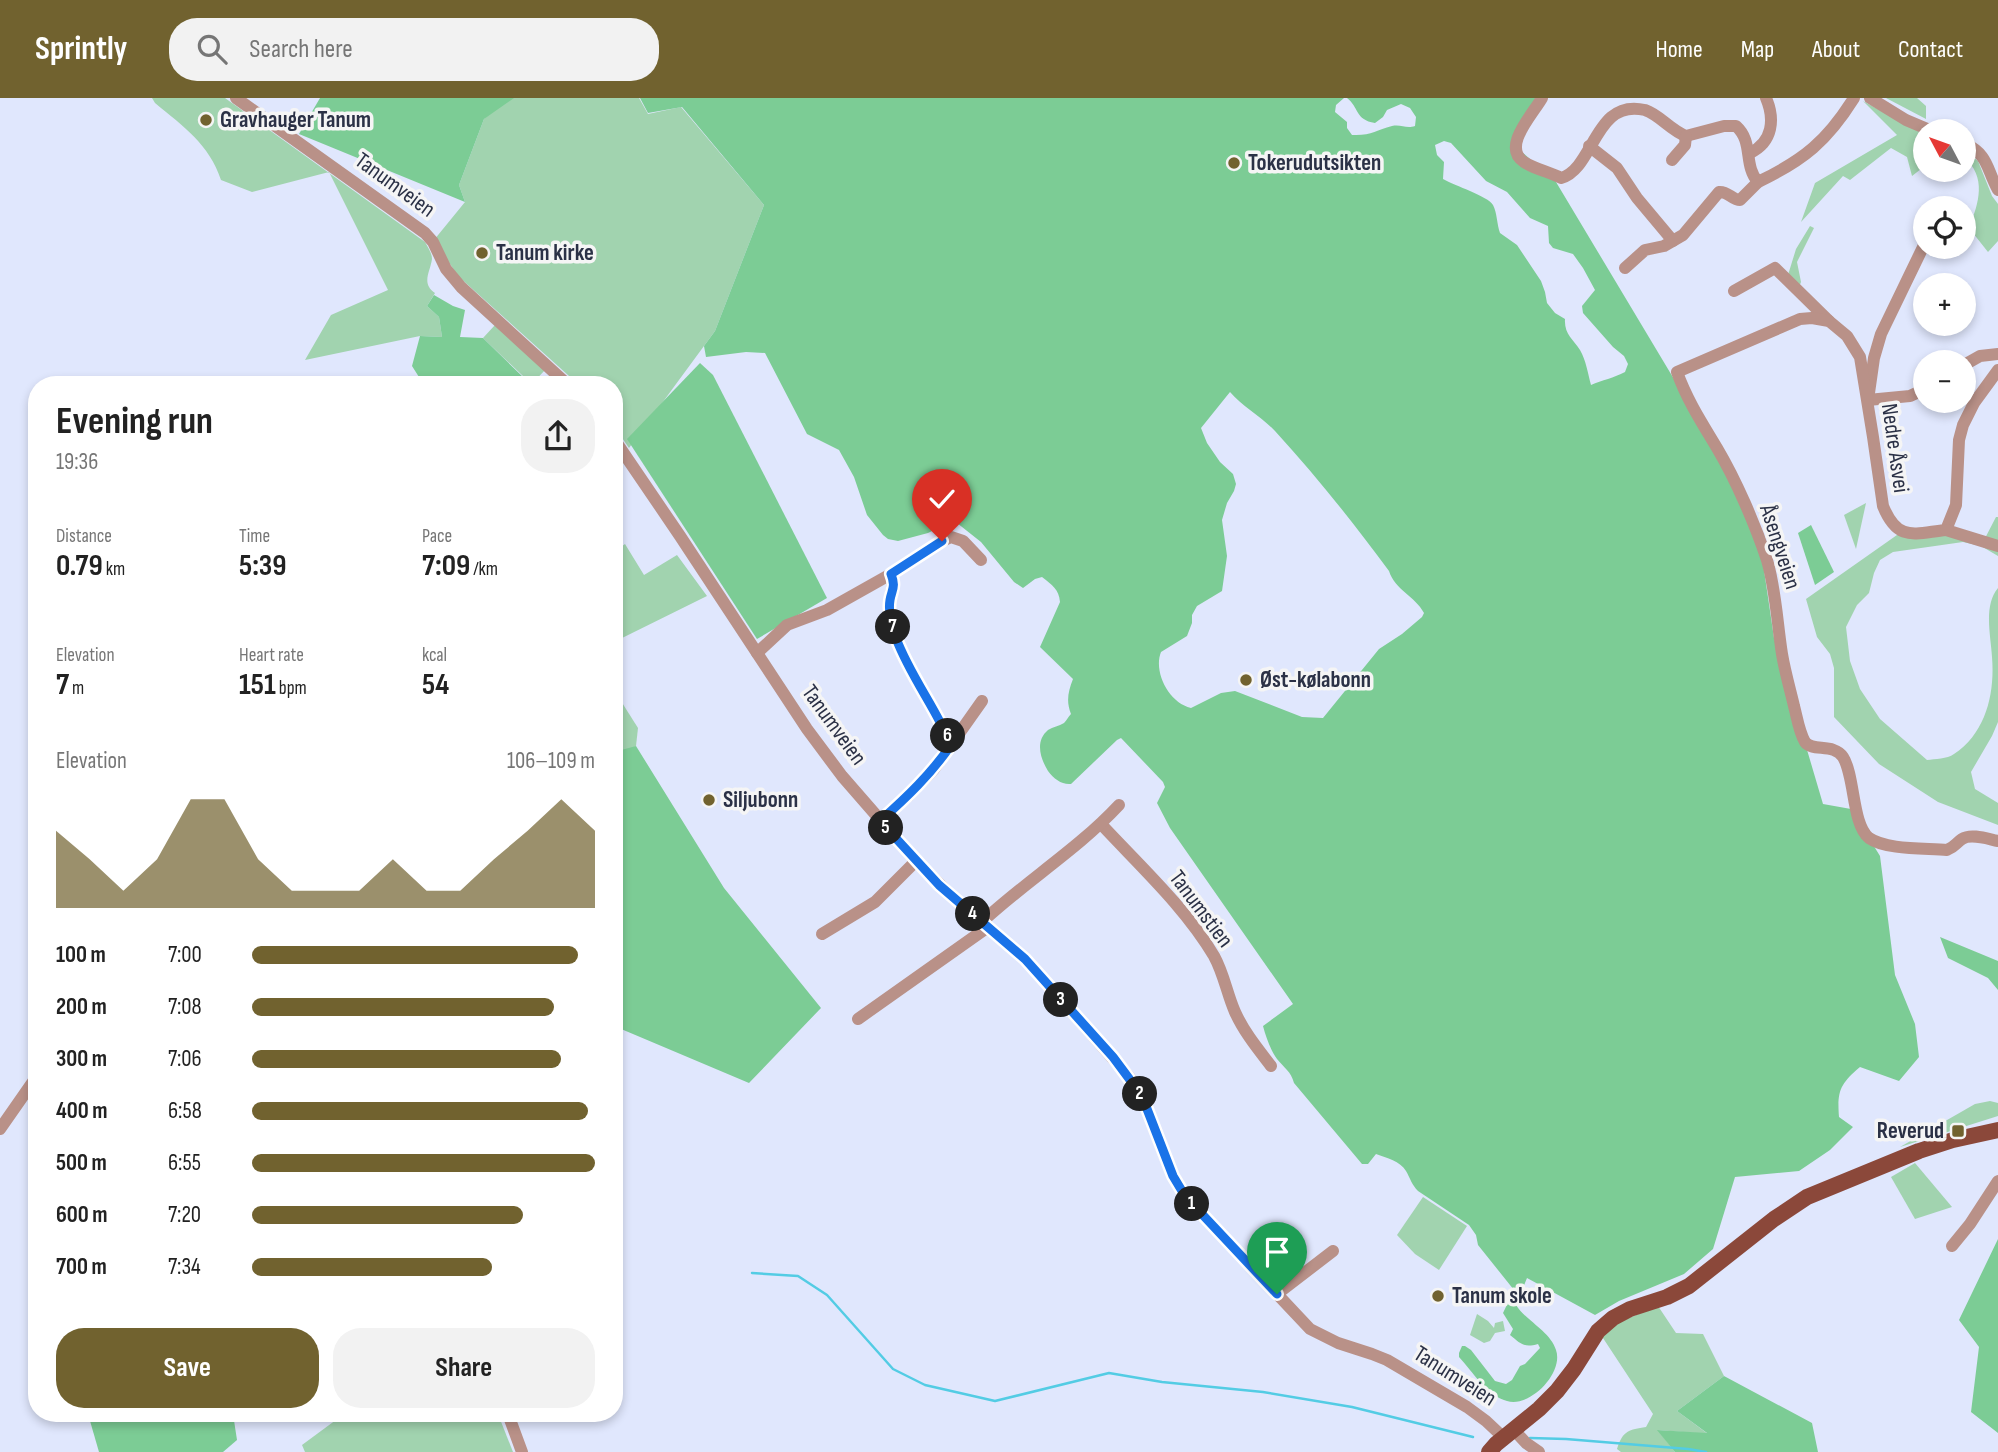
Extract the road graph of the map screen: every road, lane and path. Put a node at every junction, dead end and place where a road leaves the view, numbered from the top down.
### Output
1 (236, 98) edge
2 (1542, 98) edge
3 (1766, 98) edge
4 (1854, 98) edge
5 (1870, 98) edge
6 (1913, 123) edge
7 (1686, 136) junction
8 (1589, 146) junction
9 (1976, 149) edge
10 (1749, 153) junction
11 (1672, 160) dead end
12 (1758, 182) junction
13 (1998, 190) edge
14 (1674, 241) junction
15 (1917, 259) edge
16 (1625, 268) dead end
17 (1734, 291) dead end
18 (1829, 321) junction
19 (1998, 354) edge
20 (1976, 358) edge
21 (1998, 370) edge
22 (558, 376) edge
23 (1913, 395) edge
24 (1868, 400) junction
25 (623, 452) edge
26 (1946, 530) junction
27 (1998, 546) edge
28 (981, 560) dead end
29 (891, 574) junction
30 (757, 653) junction
31 (982, 701) dead end
32 (951, 745) junction
33 (1119, 805) dead end
34 (880, 821) junction
35 (1101, 824) junction
36 (1998, 841) edge
37 (916, 861) junction
38 (985, 924) junction
39 (822, 934) dead end
40 (858, 1019) dead end
41 (1271, 1066) dead end
42 (28, 1089) edge
43 (0, 1129) edge
44 (1998, 1130) edge
45 (1998, 1181) edge
46 (1952, 1246) dead end
47 (1332, 1251) dead end
48 (1277, 1294) junction
49 (511, 1422) edge
50 (1508, 1433) junction
51 (522, 1452) edge
52 (1489, 1452) edge
53 (1539, 1452) edge

1 - 22 street, Tanumveien
2 - 8 street
3 - 10 street
4 - 12 street
5 - 6 street
7 - 8 street
7 - 10 street
7 - 11 street
8 - 14 street
9 - 13 street
10 - 12 street
12 - 14 street
14 - 16 street
15 - 24 street
17 - 18 street, Nedre Åsvei
18 - 24 street, Nedre Åsvei
18 - 36 street, Åsengveien
19 - 20 street
21 - 26 street
23 - 24 street
24 - 26 street, Nedre Åsvei
25 - 30 street, Tanumveien
26 - 27 street
28 - 29 street
29 - 30 street
29 - 32 street
30 - 34 street, Tanumveien
31 - 32 street
32 - 34 street
33 - 35 street
34 - 37 street, Tanumveien
35 - 38 street
35 - 41 street, Tanumstien
37 - 38 street, Tanumveien
37 - 39 street
38 - 40 street
38 - 48 street, Tanumveien
42 - 43 street
44 - 50 main road, Tanumveien
45 - 46 street
47 - 48 street
48 - 50 street, Tanumveien
49 - 51 street
50 - 52 main road
50 - 53 street

